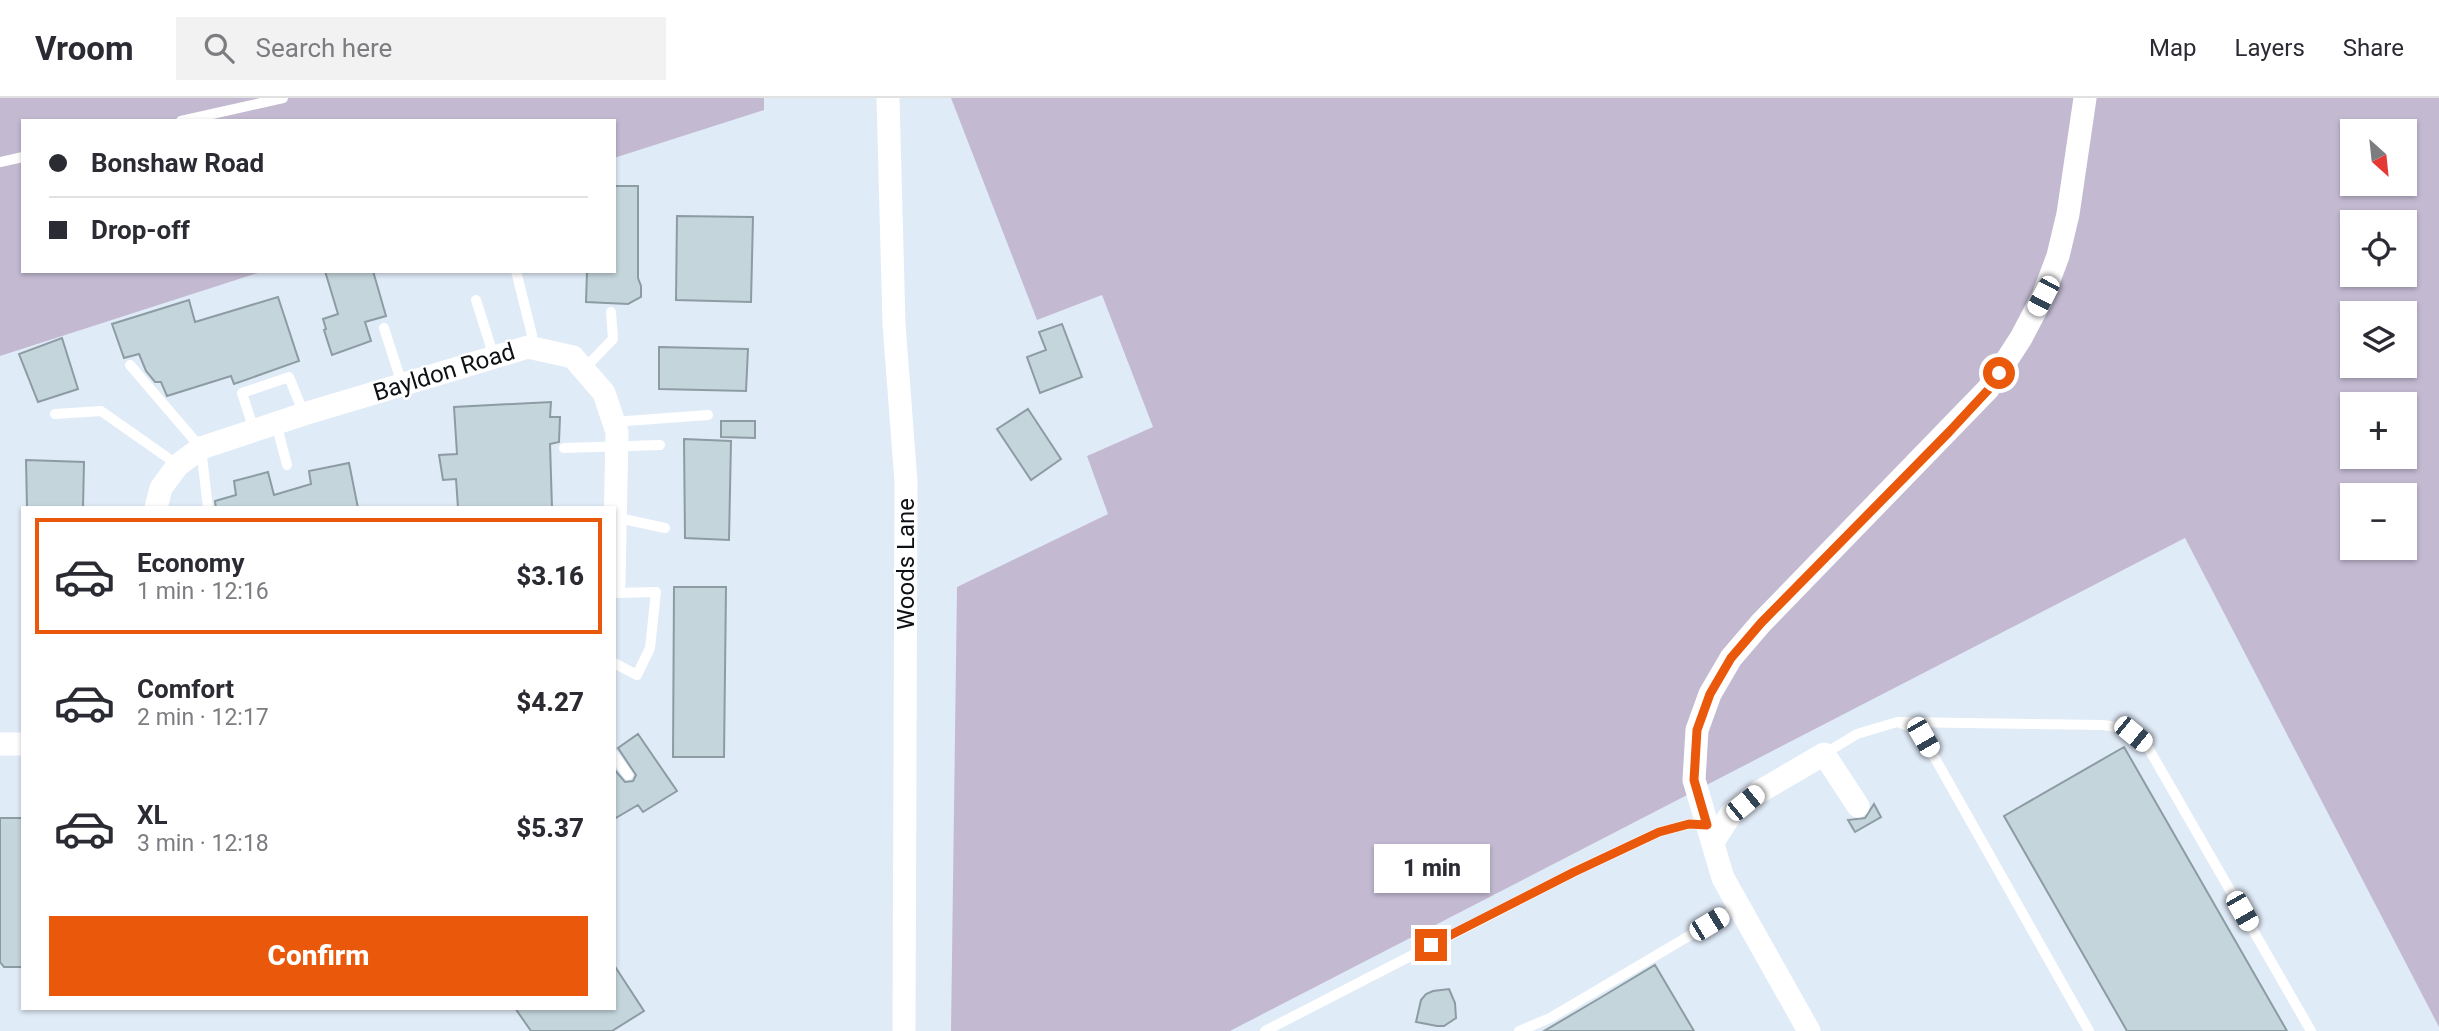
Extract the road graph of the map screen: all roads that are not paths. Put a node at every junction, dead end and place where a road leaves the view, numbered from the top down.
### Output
1 (282, 98) edge
2 (888, 98) edge
3 (2085, 98) edge
4 (190, 119) edge
5 (21, 157) edge
6 (0, 162) edge
7 (516, 273) edge
8 (476, 300) dead end
9 (611, 312) dead end
10 (384, 328) dead end
11 (528, 347) junction
12 (494, 357) junction
13 (130, 366) dead end
14 (584, 369) junction
15 (402, 384) junction
16 (55, 414) dead end
17 (304, 414) junction
18 (708, 415) dead end
19 (613, 422) junction
20 (276, 424) junction
21 (254, 430) junction
22 (660, 445) dead end
23 (201, 448) junction
24 (564, 448) dead end
25 (617, 448) junction
26 (178, 465) junction
27 (287, 465) dead end
28 (156, 506) edge
29 (208, 506) edge
30 (615, 506) edge
31 (616, 517) edge
32 (665, 528) dead end
33 (616, 593) edge
34 (616, 664) edge
35 (1897, 722) junction
36 (0, 744) edge
37 (21, 744) edge
38 (1824, 754) junction
39 (616, 758) edge
40 (628, 775) dead end
41 (1858, 806) dead end
42 (1710, 834) junction
43 (1738, 907) junction
44 (904, 1031) edge
45 (1265, 1031) edge
46 (1519, 1031) edge
47 (1809, 1031) edge
48 (2089, 1031) edge
49 (2311, 1031) edge

1 - 4 lane
2 - 44 street, Woods Lane
3 - 42 street
5 - 6 lane
7 - 11 lane
8 - 12 lane
9 - 14 lane
10 - 15 lane
11 - 12 street, Bayldon Road
11 - 14 street, Bayldon Road
12 - 15 street, Bayldon Road
13 - 23 lane
14 - 19 street, Bayldon Road
15 - 17 street, Bayldon Road
16 - 26 lane
17 - 20 street, Bayldon Road
17 - 21 lane
18 - 19 lane
19 - 25 street, Bayldon Road
20 - 21 street, Bayldon Road
20 - 27 lane
21 - 23 street, Bayldon Road
22 - 25 lane
23 - 26 street, Bayldon Road
23 - 29 lane
24 - 25 lane
25 - 30 street, Bayldon Road
26 - 28 street, Bayldon Road
31 - 32 lane
33 - 34 lane
35 - 38 lane
35 - 48 lane
35 - 49 lane
36 - 37 street
38 - 41 street
38 - 42 street
39 - 40 lane
42 - 43 street
42 - 45 lane
43 - 46 lane
43 - 47 street

